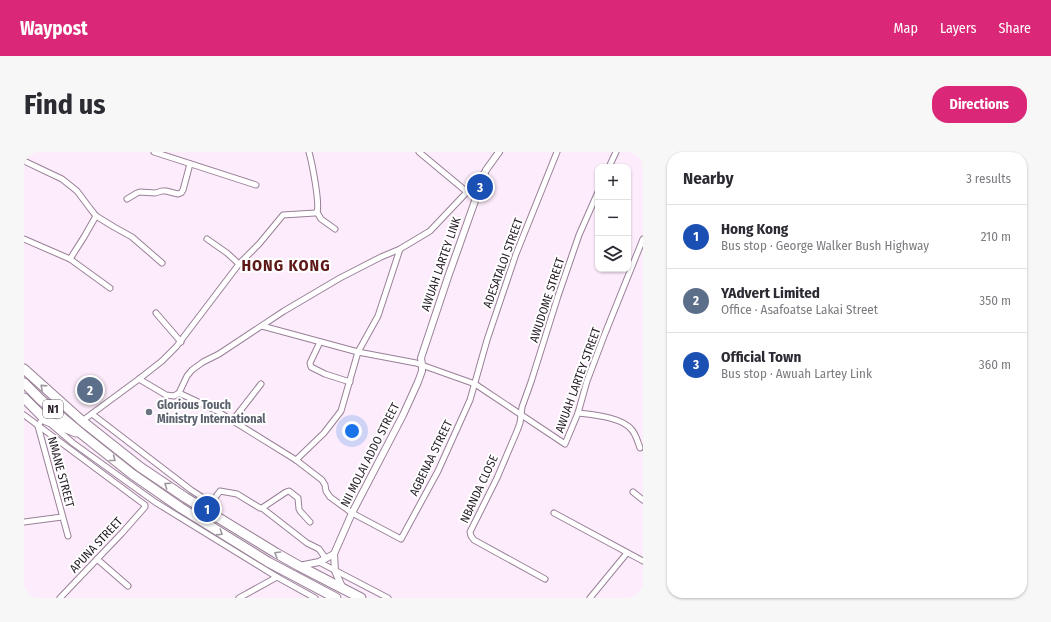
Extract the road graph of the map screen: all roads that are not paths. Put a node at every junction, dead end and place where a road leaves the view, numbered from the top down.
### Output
1 (154, 152) edge
2 (309, 152) edge
3 (419, 152) edge
4 (499, 152) edge
5 (557, 152) edge
6 (616, 152) edge
7 (24, 161) edge
8 (190, 164) junction
9 (610, 164) edge
10 (486, 170) junction
11 (256, 185) dead end
12 (467, 192) junction
13 (127, 199) dead end
14 (595, 199) edge
15 (317, 212) junction
16 (96, 216) junction
17 (335, 229) dead end
18 (24, 239) edge
19 (207, 239) dead end
20 (643, 239) edge
21 (400, 249) junction
22 (70, 260) junction
23 (162, 263) dead end
24 (240, 264) junction
25 (110, 288) dead end
26 (156, 313) dead end
27 (262, 326) junction
28 (181, 342) junction
29 (320, 342) junction
30 (358, 352) junction
31 (422, 365) junction
32 (24, 369) edge
33 (139, 379) junction
34 (350, 382) junction
35 (24, 383) edge
36 (261, 384) dead end
37 (475, 384) junction
38 (179, 393) junction
39 (24, 398) edge
40 (578, 413) junction
41 (92, 414) junction
42 (24, 415) edge
43 (521, 415) junction
44 (45, 419) junction
45 (233, 420) junction
46 (82, 421) junction
47 (38, 426) junction
48 (82, 435) junction
49 (640, 448) dead end
50 (296, 460) junction
51 (633, 492) dead end
52 (643, 500) edge
53 (262, 508) junction
54 (352, 513) junction
55 (554, 513) dead end
56 (62, 517) junction
57 (24, 522) edge
58 (310, 522) dead end
59 (68, 536) dead end
60 (627, 553) junction
61 (334, 554) junction
62 (97, 559) junction
63 (326, 559) junction
64 (643, 561) edge
65 (319, 562) junction
66 (298, 566) junction
67 (335, 571) junction
68 (277, 577) junction
69 (545, 578) dead end
70 (128, 586) dead end
71 (343, 588) junction
72 (60, 598) edge
73 (239, 598) edge
74 (315, 598) edge
75 (336, 598) edge
76 (361, 598) edge
77 (388, 598) edge
78 (590, 598) edge

1 - 8 street
2 - 15 street
3 - 12 street
4 - 10 street, AWUAH LARTEY LINK
5 - 37 street, ADESATALOI STREET
6 - 9 street
7 - 16 street
8 - 11 street
8 - 13 street
10 - 12 street
10 - 31 street, AWUAH LARTEY LINK
12 - 21 street
14 - 43 street, AWUDOME STREET
15 - 17 street
15 - 24 street
16 - 22 street
16 - 23 street
18 - 22 street
19 - 24 street
20 - 40 street, AWUAH LARTEY STREET
21 - 27 street
21 - 30 street
22 - 25 street
24 - 28 street
26 - 28 street
27 - 29 street, AWUAH LARTEY STREET
27 - 38 street
28 - 33 street
29 - 30 street, AWUAH LARTEY STREET
29 - 34 street
30 - 31 street, AWUAH LARTEY STREET
30 - 34 street
31 - 37 street, AWUAH LARTEY STREET
31 - 54 street, NII MOLAI ADDO STREET
46 -> 32 highway, N1
33 - 38 street
33 - 41 street
34 - 50 street
35 - 48 highway, N1
36 - 45 street
37 - 43 street, AWUAH LARTEY STREET
37 - 54 street, AGBENAA STREET
38 - 45 street
39 - 44 highway
40 - 43 street, AWUAH LARTEY STREET
40 - 49 street
41 - 46 street
41 - 53 street
42 - 47 street
43 - 69 street, NBANDA CLOSE
44 - 47 street, NMANE STREET
44 - 48 highway
44 - 68 street
45 - 50 street
66 -> 46 highway, N1
47 - 56 street, NMANE STREET
47 - 62 street, APUNA STREET
48 -> 75 highway, N1
50 - 54 street
51 - 52 street
53 - 58 street
53 - 63 street
54 - 61 street, NII MOLAI ADDO STREET
55 - 60 street
56 - 57 street, NMANE STREET
56 - 59 street
60 - 64 street
60 - 78 street
61 - 63 street
61 - 67 street, NII MOLAI ADDO STREET
62 - 70 street
62 - 72 street, APUNA STREET
63 - 65 street
65 - 66 street
65 - 67 street
66 - 71 highway, N1
67 - 71 street, NII MOLAI ADDO STREET
67 - 77 street
68 - 73 street
68 - 74 street
71 - 76 highway, N1

